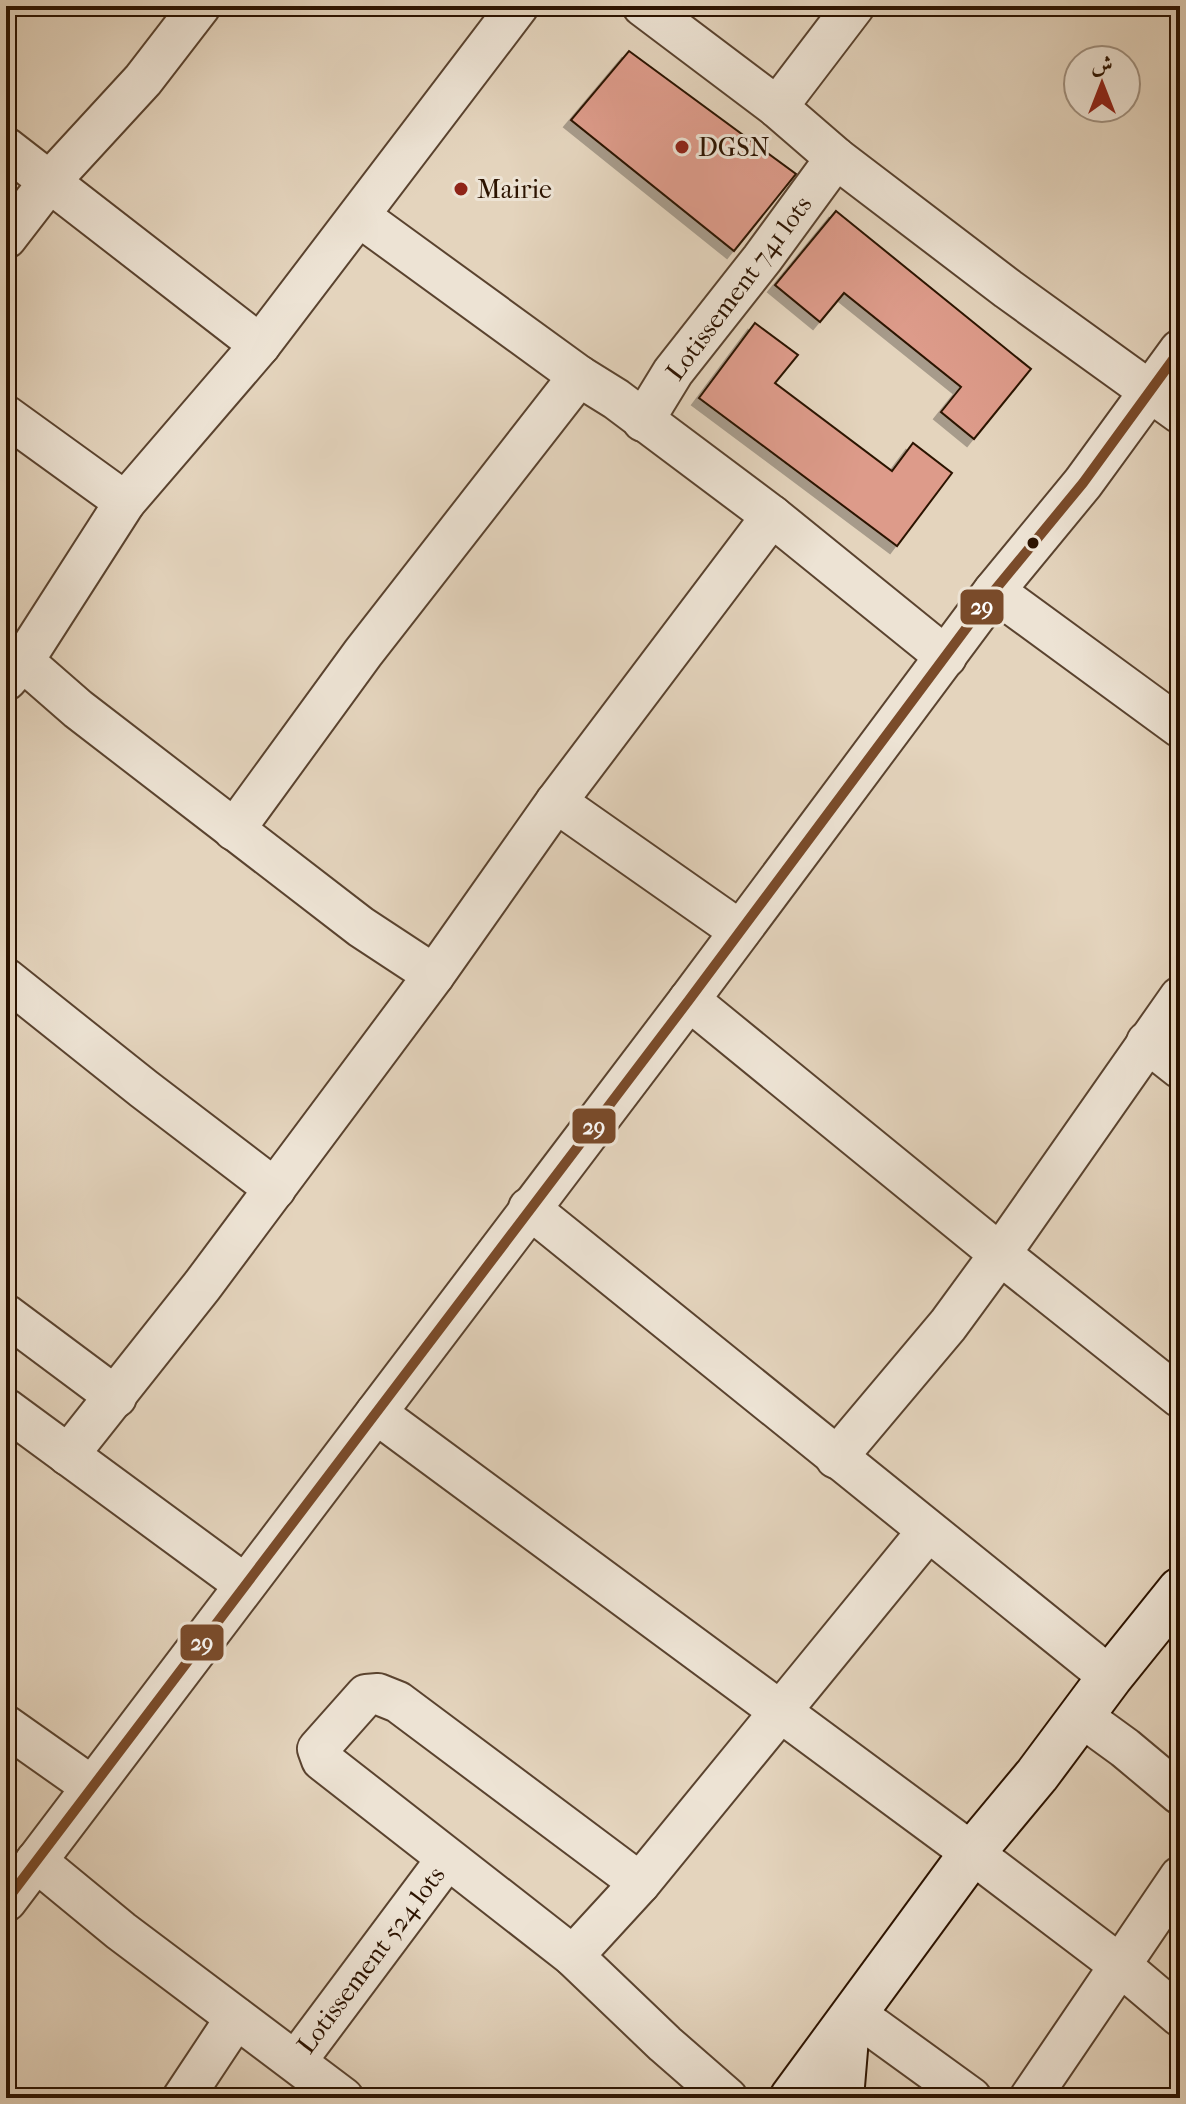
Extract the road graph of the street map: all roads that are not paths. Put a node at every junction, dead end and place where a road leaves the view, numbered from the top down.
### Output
1 (200, 6) edge
2 (518, 6) edge
3 (643, 6) edge
4 (854, 6) edge
5 (777, 107) junction
6 (6, 148) edge
7 (836, 158) junction
8 (50, 181) junction
9 (359, 216) junction
10 (6, 238) edge
11 (260, 345) junction
12 (1180, 350) edge
13 (579, 376) junction
14 (1165, 402) edge
15 (6, 416) edge
16 (643, 421) junction
17 (125, 502) junction
18 (772, 516) junction
19 (994, 591) junction
20 (946, 657) junction
21 (14, 670) edge
22 (1180, 727) edge
23 (556, 802) junction
24 (234, 830) junction
25 (740, 931) junction
26 (434, 975) junction
27 (6, 979) edge
28 (1180, 997) edge
29 (689, 1000) junction
30 (1147, 1042) junction
31 (1180, 1068) edge
32 (275, 1189) junction
33 (529, 1208) junction
34 (1000, 1254) junction
35 (6, 1315) edge
36 (116, 1397) junction
37 (1180, 1397) edge
38 (6, 1409) edge
39 (376, 1413) junction
40 (68, 1455) junction
41 (836, 1458) junction
42 (928, 1531) junction
43 (244, 1584) junction
44 (1180, 1590) edge
45 (1110, 1677) junction
46 (781, 1710) junction
47 (1081, 1716) junction
48 (6, 1726) edge
49 (91, 1786) junction
50 (1180, 1794) edge
51 (972, 1853) junction
52 (447, 1859) junction
53 (36, 1861) junction
54 (1180, 1877) edge
55 (640, 1883) junction
56 (6, 1901) edge
57 (573, 1956) junction
58 (1121, 1966) junction
59 (1180, 2016) edge
60 (236, 2018) junction
61 (851, 2020) junction
62 (296, 2061) junction
63 (183, 2098) edge
64 (343, 2098) edge
65 (727, 2098) edge
66 (792, 2098) edge
67 (841, 2098) edge
68 (971, 2098) edge
69 (1030, 2098) edge

1 - 8 street
2 - 9 street
3 - 5 street
4 - 5 street
5 - 7 street
6 - 8 street
7 - 14 street
7 - 16 street, Lotissement 741 lots
8 - 10 street
8 - 11 street
9 - 11 street
9 - 13 street
11 - 17 street
12 - 14 street
13 - 16 street
13 - 24 street
14 - 19 street
15 - 17 street
16 - 18 street
17 - 21 street
18 - 20 street
18 - 23 street
19 - 20 street
19 - 22 street
20 - 25 street
21 - 24 street
23 - 25 street
23 - 26 street
24 - 26 street
25 - 29 street
26 - 32 street
27 - 32 street
28 - 30 street
29 - 33 street
29 - 34 street
30 - 31 street
30 - 34 street
32 - 36 street
33 - 39 street
33 - 41 street
34 - 37 street
34 - 41 street
35 - 36 street
36 - 40 street
38 - 40 street
39 - 43 street
39 - 46 street
40 - 43 street
41 - 42 street
42 - 45 street
42 - 46 street
43 - 49 street
44 - 45 street
45 - 47 street
46 - 51 street
46 - 55 street
47 - 50 street
47 - 51 street
48 - 49 street
49 - 53 street
51 - 58 street
51 - 61 street
52 - 55 street
52 - 57 street
52 - 62 street, Lotissement 524 lots
53 - 56 street
53 - 60 street
54 - 58 street
55 - 57 street
57 - 65 street
58 - 59 street
58 - 69 street
60 - 62 street
60 - 63 street
61 - 66 street
61 - 67 street
61 - 68 street
62 - 64 street

